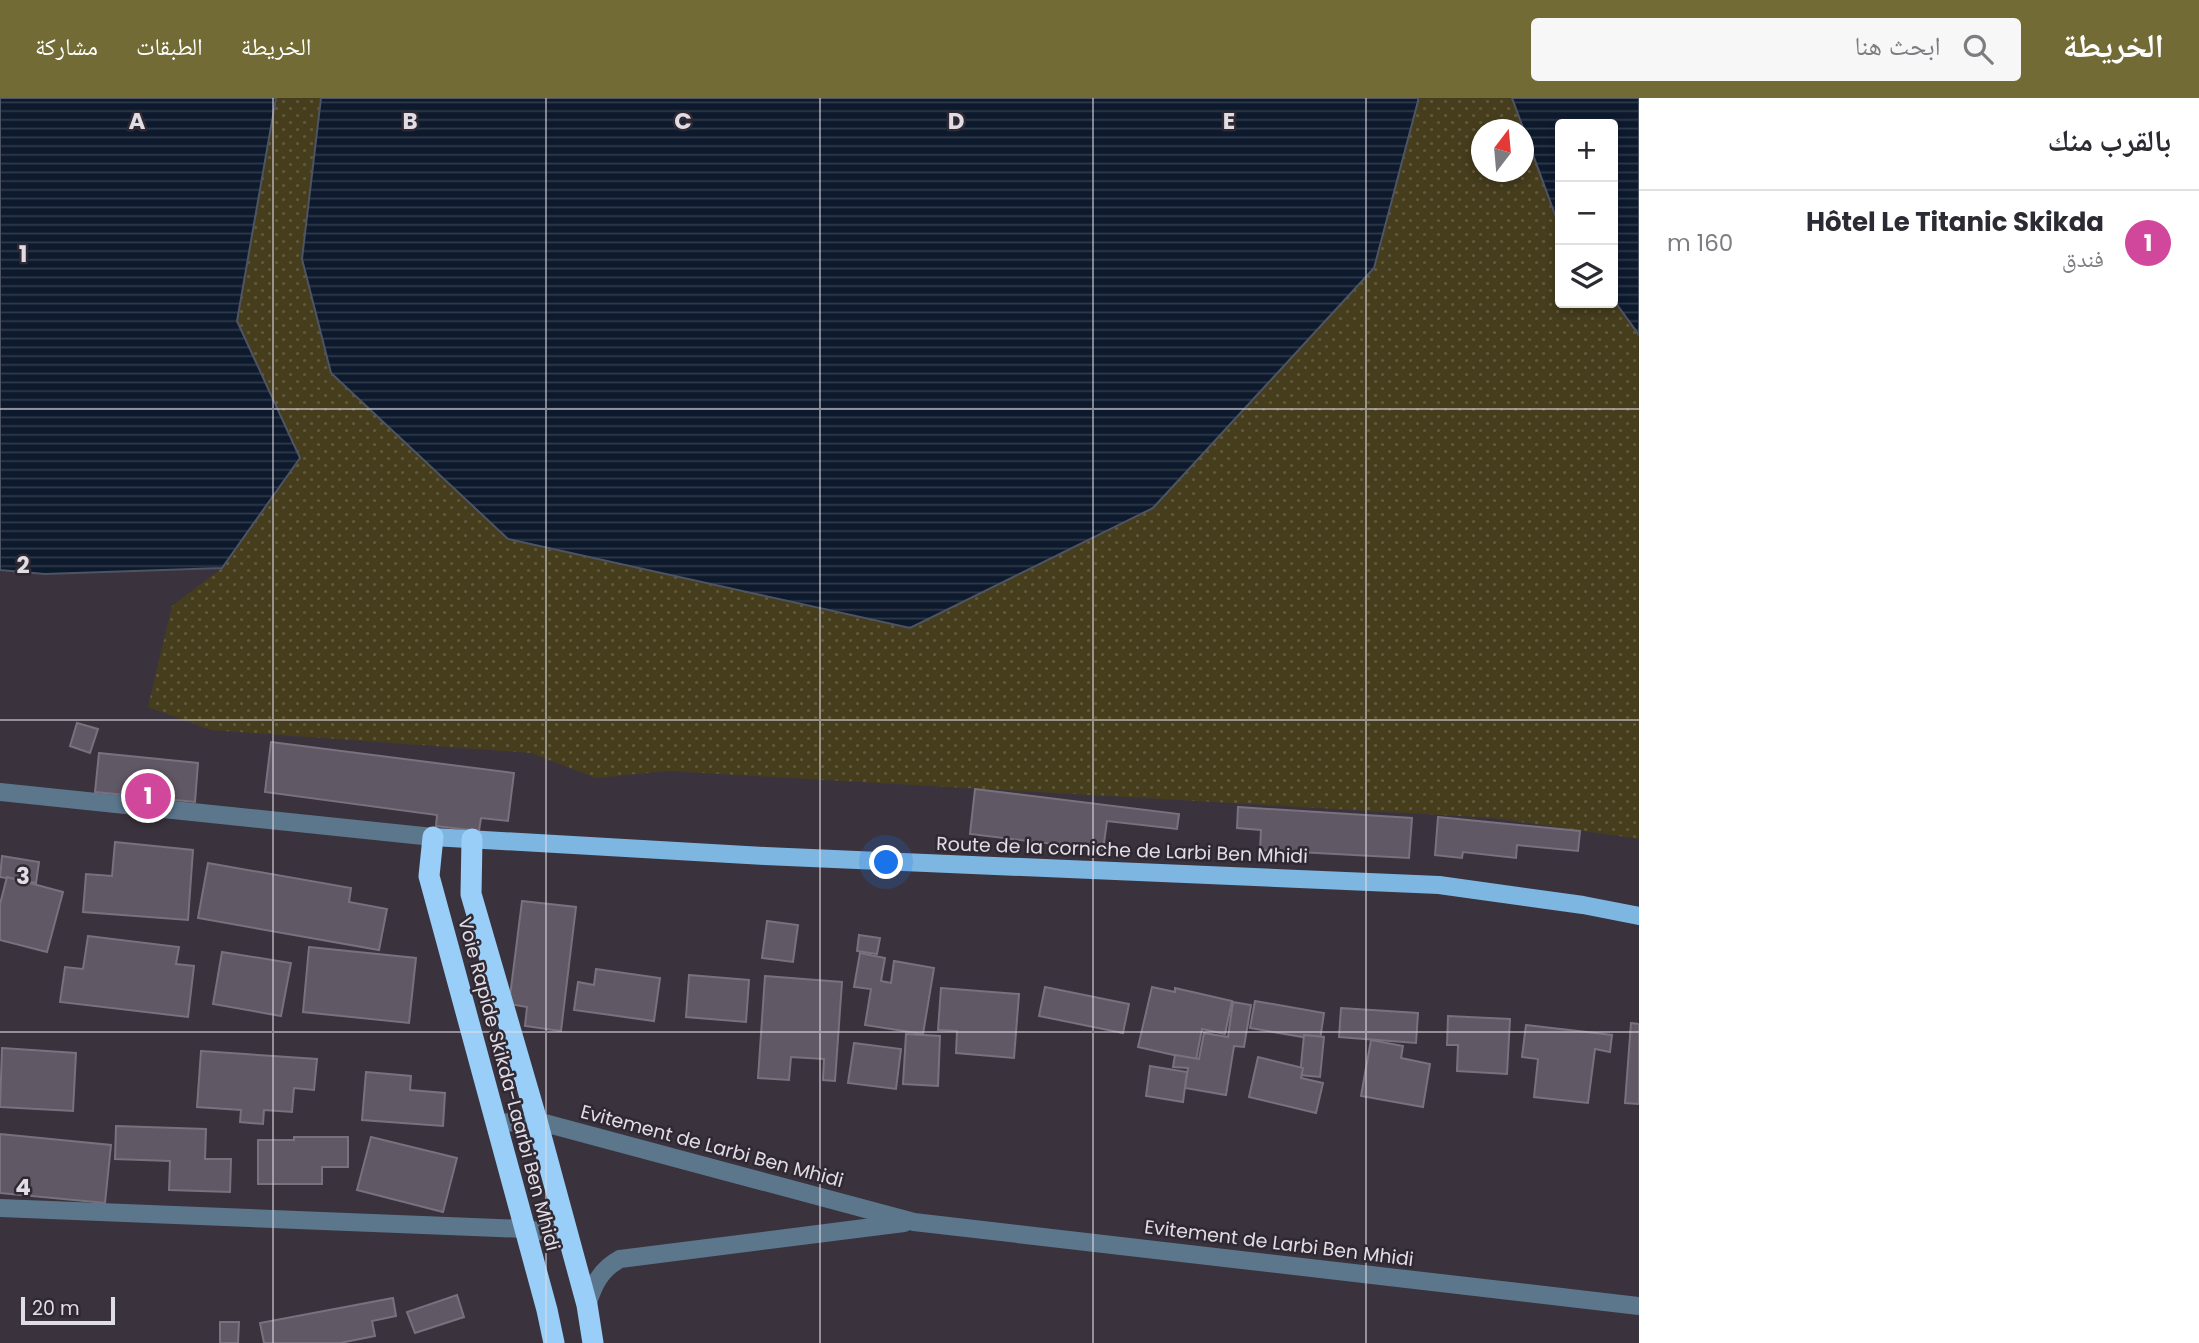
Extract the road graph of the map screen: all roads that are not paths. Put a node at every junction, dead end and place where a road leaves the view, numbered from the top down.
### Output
1 (0, 792) edge
2 (433, 837) junction
3 (472, 839) junction
4 (1639, 916) edge
5 (537, 1121) junction
6 (497, 1124) junction
7 (0, 1208) edge
8 (915, 1222) junction
9 (524, 1229) junction
10 (568, 1235) junction
11 (587, 1305) junction
12 (1639, 1306) edge
13 (554, 1343) edge
14 (593, 1343) edge

1 - 2 street
2 - 3 main road, Route de la corniche de Larbi Ben Mhidi
2 - 6 highway, Voie Rapide Skikda-Laarbi Ben Mhidi
3 - 4 main road, Route de la corniche de Larbi Ben Mhidi
3 - 5 highway, Voie Rapide Skikda-Laarbi Ben Mhidi
5 - 6 street, Evitement de Larbi Ben Mhidi
5 - 8 street, Evitement de Larbi Ben Mhidi
5 - 10 highway, Voie Rapide Skikda-Laarbi Ben Mhidi
6 - 9 highway, Voie Rapide Skikda-Laarbi Ben Mhidi
7 - 9 street
8 - 11 street, Evitement de Larbi Ben Mhidi
8 - 12 street, Evitement de Larbi Ben Mhidi
9 - 10 street
9 - 13 highway, Voie Rapide Skikda-Laarbi Ben Mhidi
10 - 11 highway, Voie Rapide Skikda-Laarbi Ben Mhidi
11 - 14 highway, Voie Rapide Skikda-Laarbi Ben Mhidi

